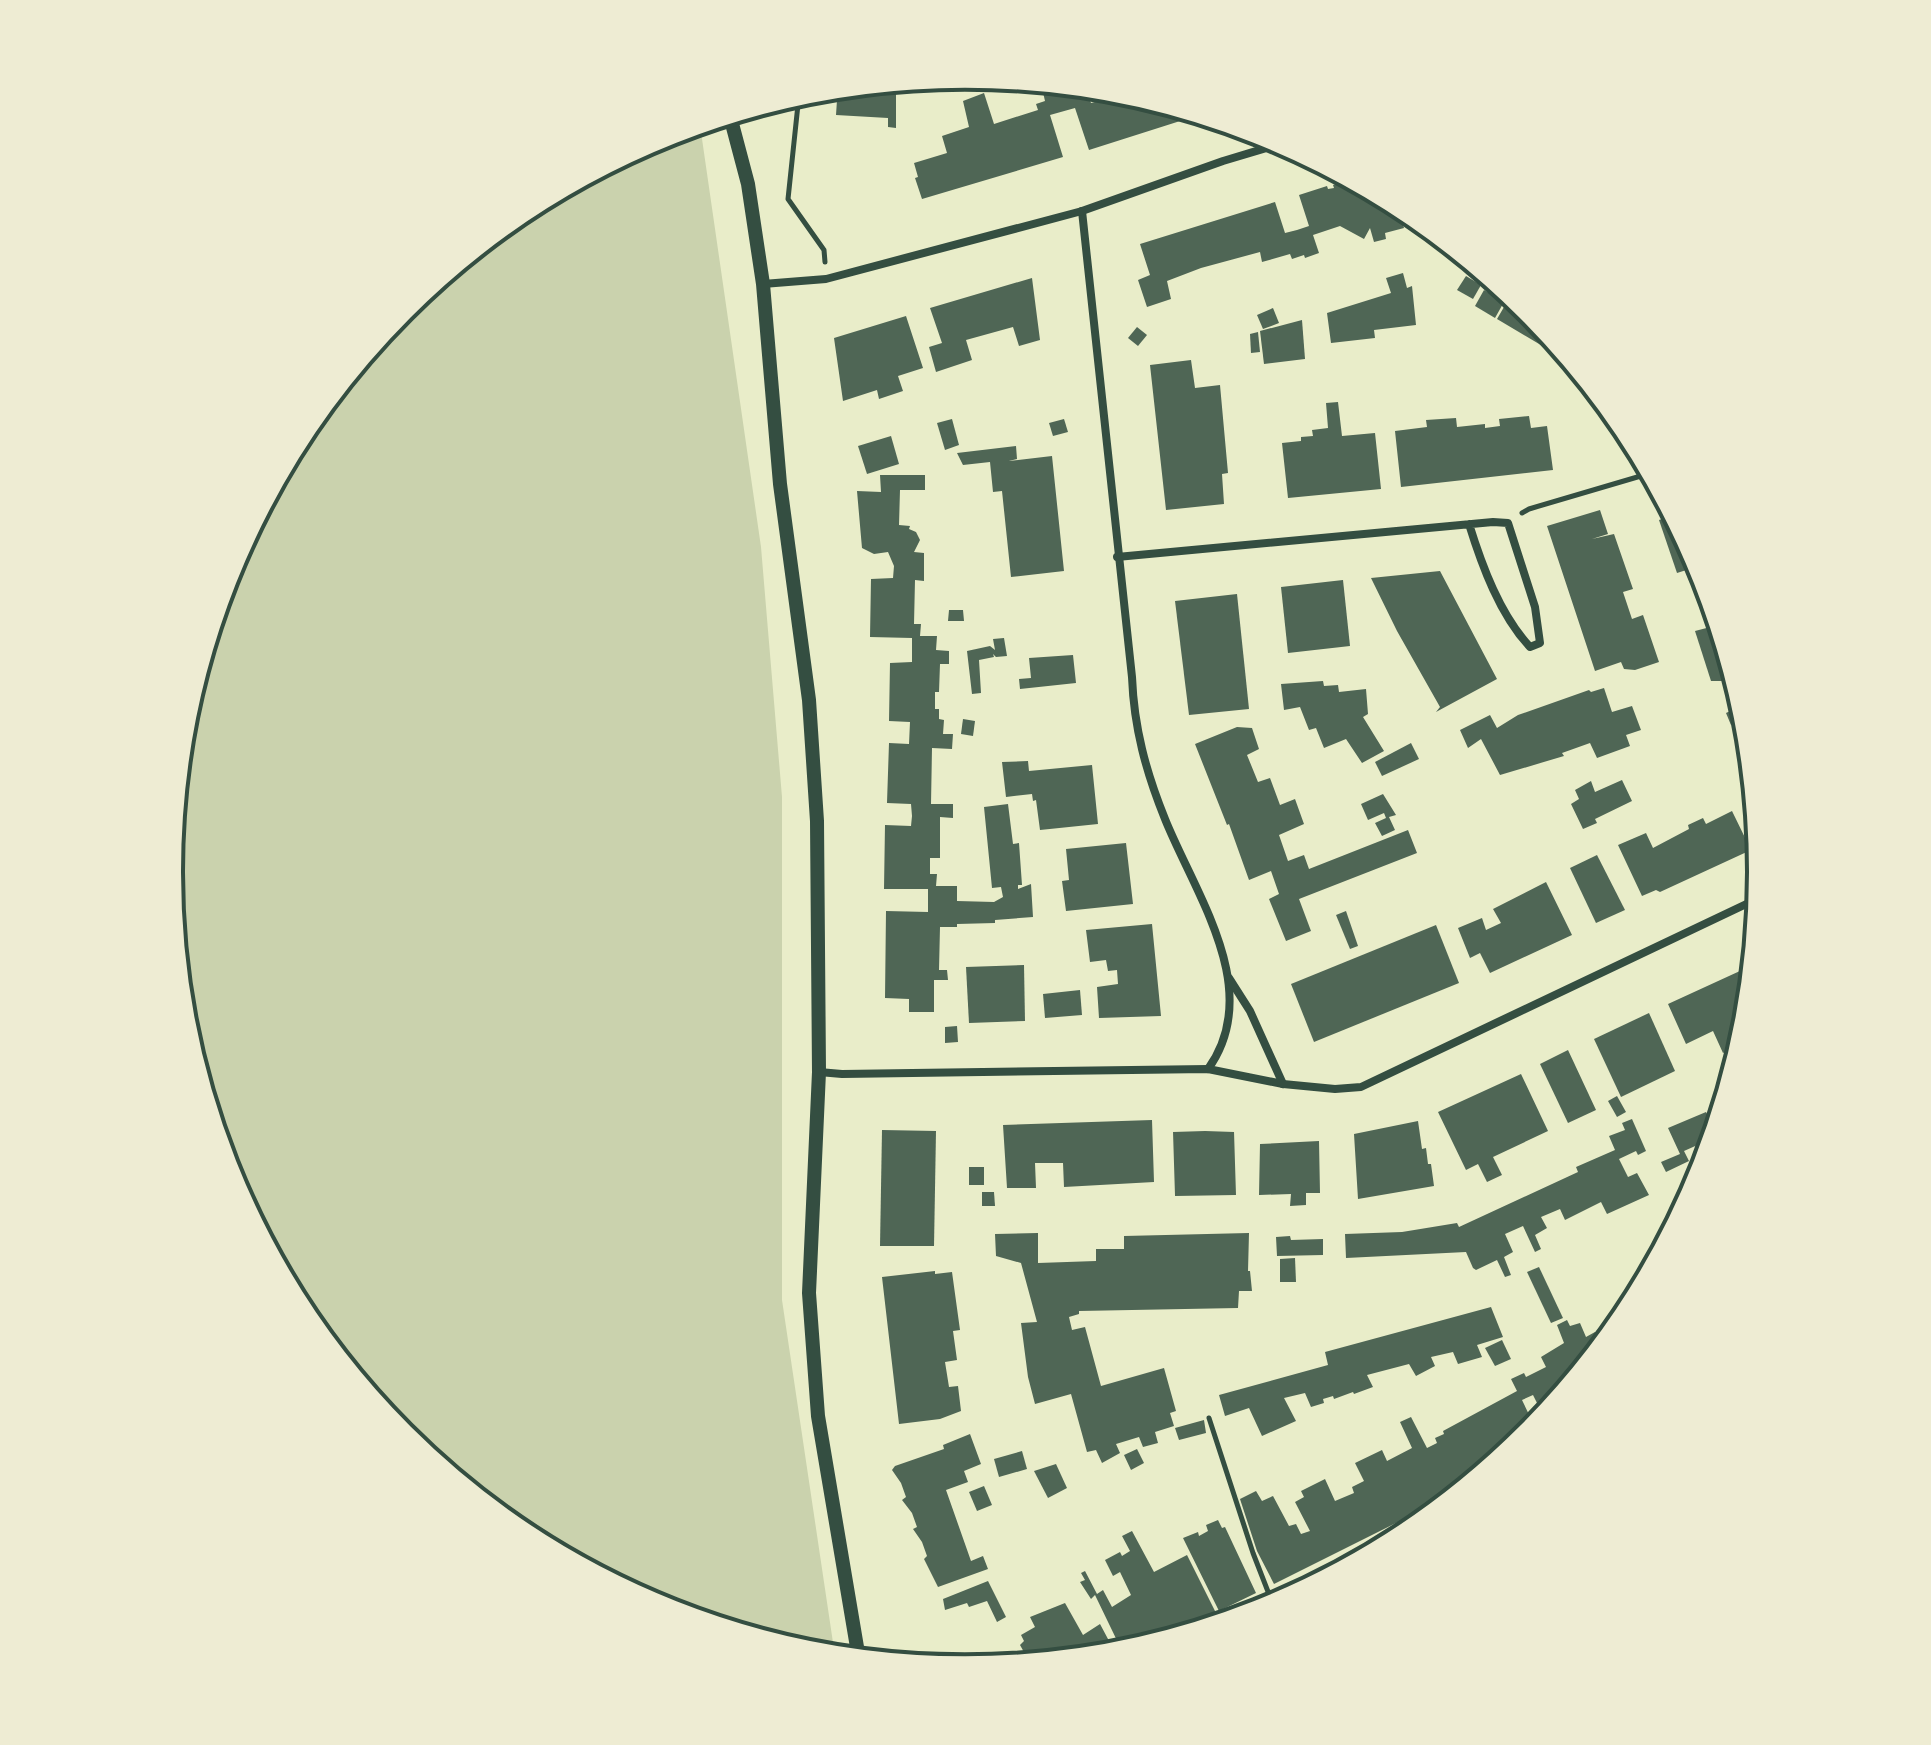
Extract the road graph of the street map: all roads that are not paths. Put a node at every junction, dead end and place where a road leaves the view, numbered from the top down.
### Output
1 (733, 126) edge
2 (1263, 149) edge
3 (1082, 211) junction
4 (763, 284) junction
5 (1469, 524) junction
6 (1117, 557) junction
7 (1747, 904) edge
8 (1228, 976) junction
9 (1208, 1069) junction
10 (819, 1072) junction
11 (1283, 1084) junction
12 (857, 1647) edge

1 - 4 street
2 - 3 street
3 - 4 street
3 - 6 street
4 - 10 street
5 - 5 street
5 - 6 street
6 - 8 street
7 - 11 street
8 - 9 street
8 - 11 street
9 - 10 street
9 - 11 street
10 - 12 street

